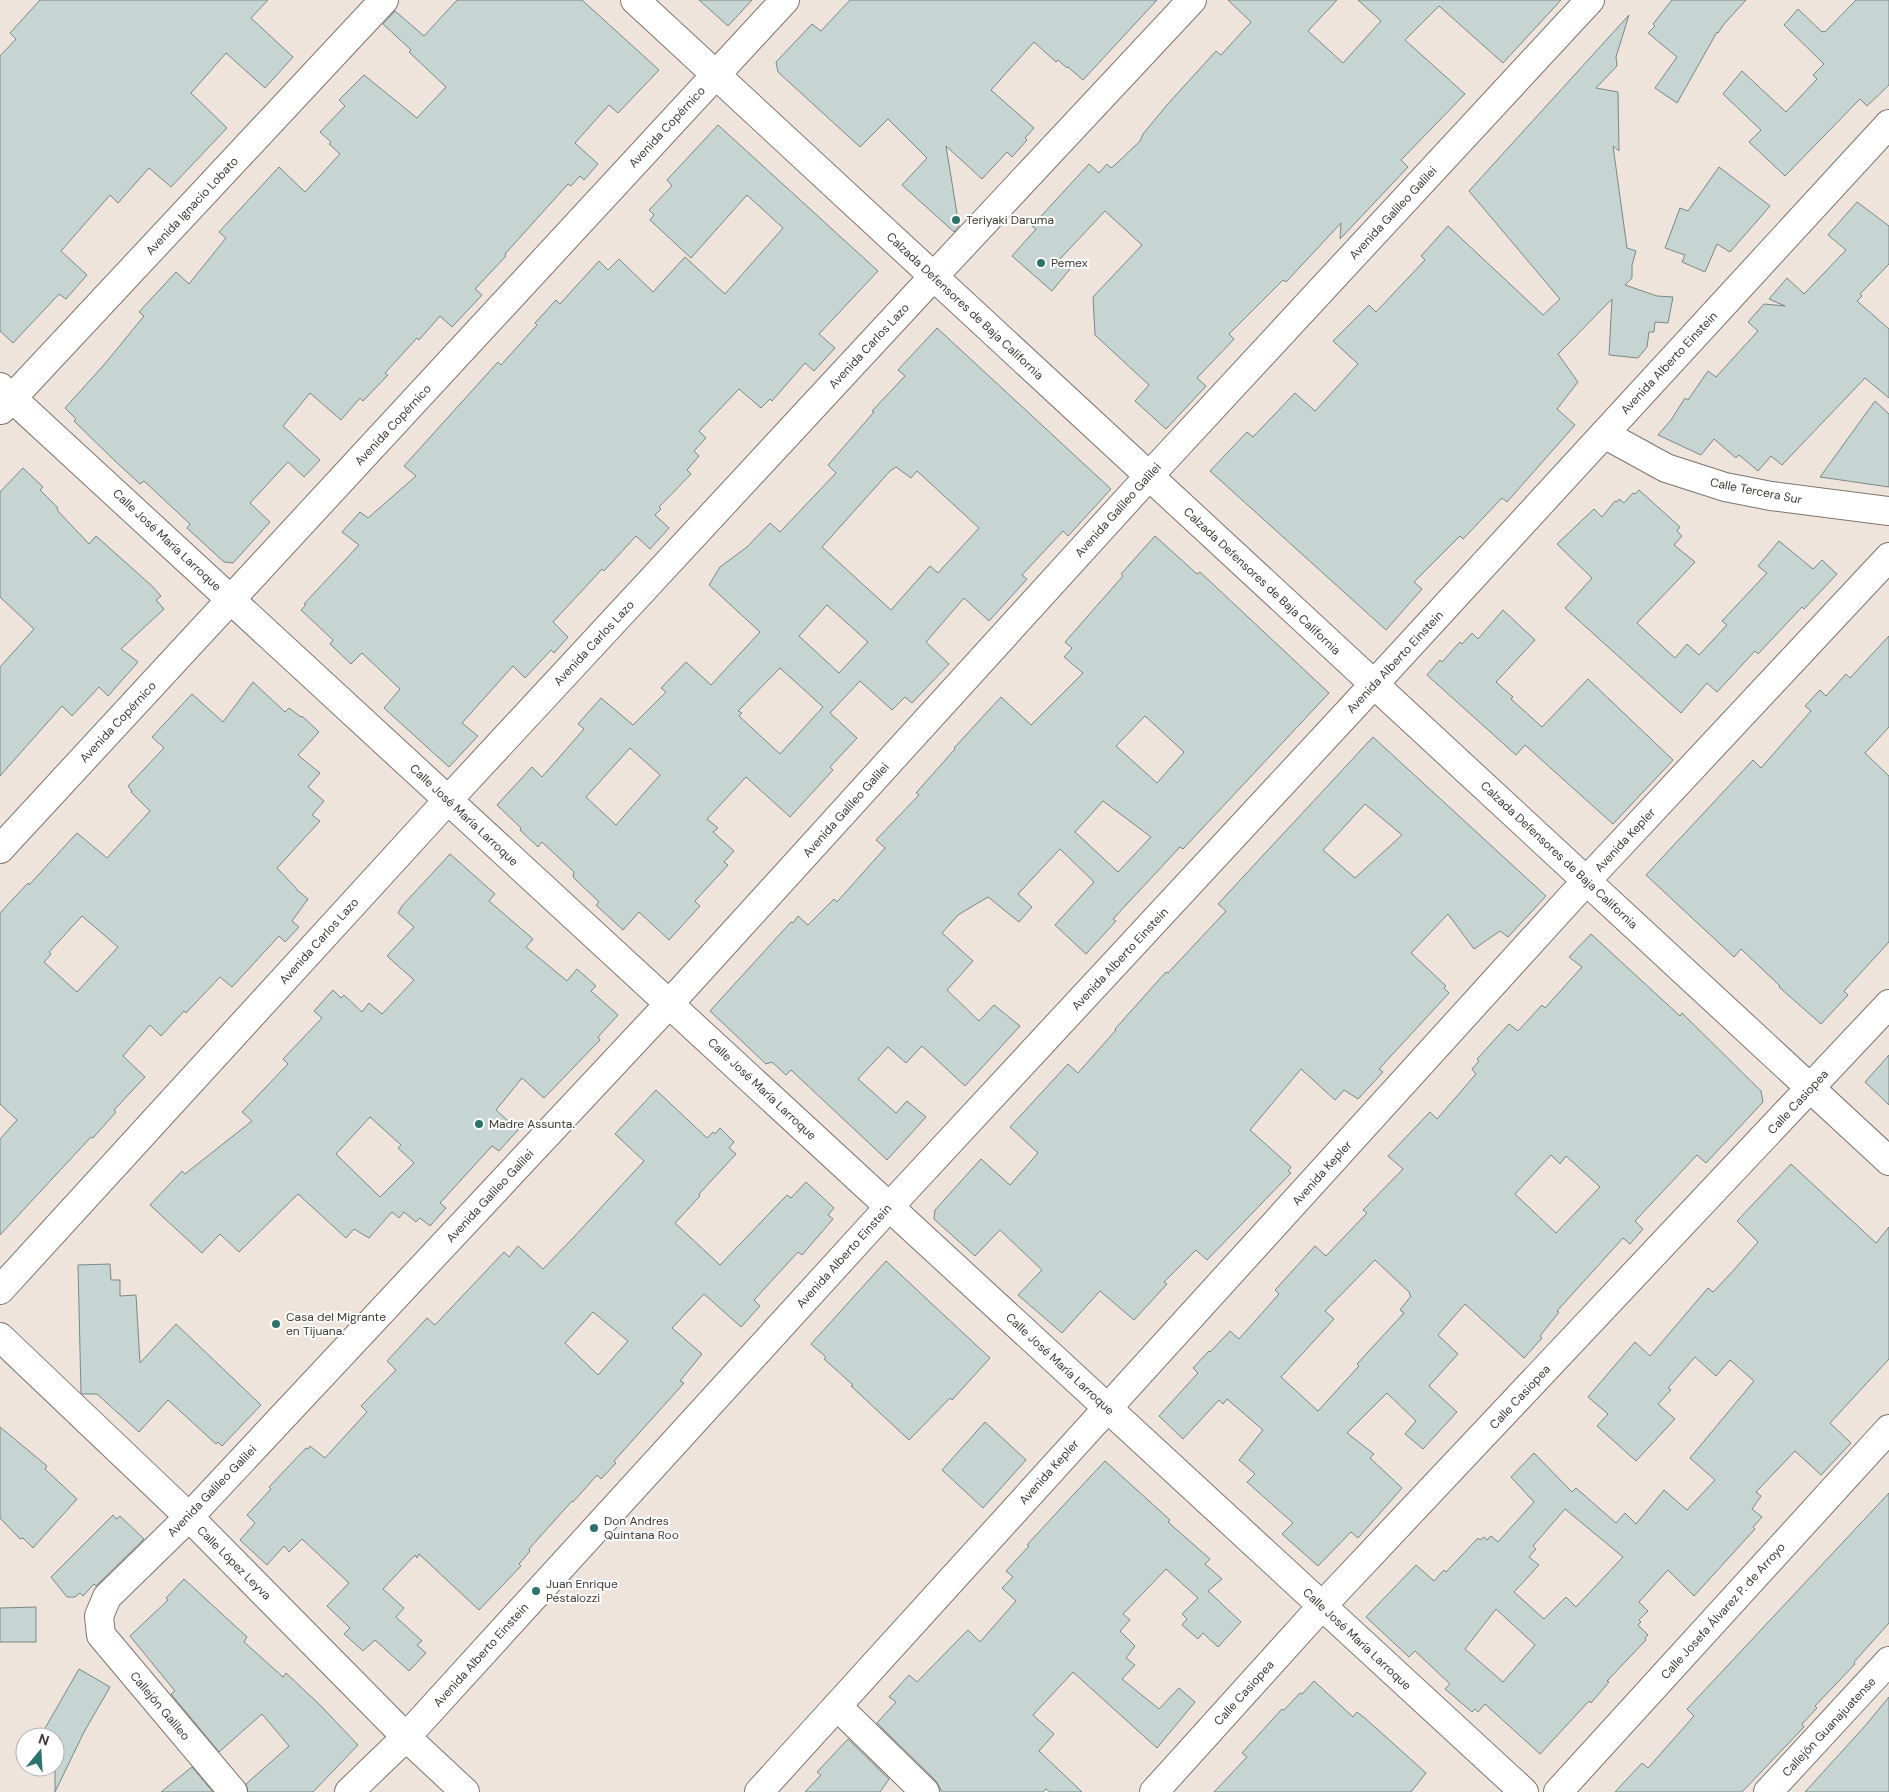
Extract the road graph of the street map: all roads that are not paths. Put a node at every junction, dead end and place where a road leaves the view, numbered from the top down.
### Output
1 (384, 0) edge
2 (635, 0) edge
3 (785, 0) edge
4 (1192, 0) edge
5 (1590, 0) edge
6 (716, 75) junction
7 (1889, 124) edge
8 (933, 277) junction
9 (4, 399) edge
10 (1604, 434) junction
11 (1149, 476) junction
12 (1889, 512) edge
13 (1889, 557) edge
14 (231, 599) junction
15 (1374, 684) junction
16 (448, 800) junction
17 (0, 849) edge
18 (1587, 880) junction
19 (669, 1004) junction
20 (1889, 1004) edge
21 (1811, 1089) junction
22 (1889, 1161) edge
23 (889, 1206) junction
24 (0, 1290) edge
25 (0, 1337) edge
26 (1108, 1408) junction
27 (1889, 1429) edge
28 (189, 1517) junction
29 (1322, 1606) junction
30 (99, 1616) joint
31 (1889, 1661) edge
32 (837, 1706) junction
33 (406, 1736) junction
34 (233, 1792) edge
35 (349, 1792) edge
36 (465, 1792) edge
37 (759, 1792) edge
38 (925, 1792) edge
39 (1154, 1792) edge
40 (1524, 1792) edge
41 (1558, 1792) edge
42 (1768, 1792) edge

1 - 9 street, Avenida Ignacio Lobato
2 - 6 street, Calzada Defensores de Baja California
3 - 6 street, Avenida Copérnico
4 - 8 street, Avenida Carlos Lazo
5 - 11 street, Avenida Galileo Galilei
6 - 8 street, Calzada Defensores de Baja California
6 - 14 street, Avenida Copérnico
7 - 10 street, Avenida Alberto Einstein
8 - 11 street, Calzada Defensores de Baja California
8 - 16 street, Avenida Carlos Lazo
9 - 14 street, Calle José María Larroque
10 - 12 street, Calle Tercera Sur
10 - 15 street, Avenida Alberto Einstein
11 - 15 street, Calzada Defensores de Baja California
11 - 19 street, Avenida Galileo Galilei
13 - 18 street, Avenida Kepler
14 - 16 street, Calle José María Larroque
14 - 17 street, Avenida Copérnico
15 - 18 street, Calzada Defensores de Baja California
15 - 23 street, Avenida Alberto Einstein
16 - 19 street, Calle José María Larroque
16 - 24 street, Avenida Carlos Lazo
18 - 21 street, Calzada Defensores de Baja California
18 - 26 street, Avenida Kepler
19 - 23 street, Calle José María Larroque
19 - 28 street, Avenida Galileo Galilei
20 - 21 street, Calle Casiopea
21 - 22 street, Calzada Defensores de Baja California
21 - 29 street, Calle Casiopea
23 - 26 street, Calle José María Larroque
23 - 33 street, Avenida Alberto Einstein
25 - 28 street, Calle López Leyva
26 - 29 street, Calle José María Larroque
26 - 32 street, Avenida Kepler
27 - 41 street, Calle Josefa Álvarez P. de Arroyo
28 - 30 street, Avenida Galileo Galilei
28 - 33 street, Calle López Leyva
29 - 39 street, Calle Casiopea
29 - 40 street, Calle José María Larroque
30 - 34 street, Callejón Galileo
31 - 42 street, Callejón Guanajuatense
32 - 37 street, Avenida Kepler
32 - 38 street
33 - 35 street, Avenida Alberto Einstein
33 - 36 street, Calle López Leyva

